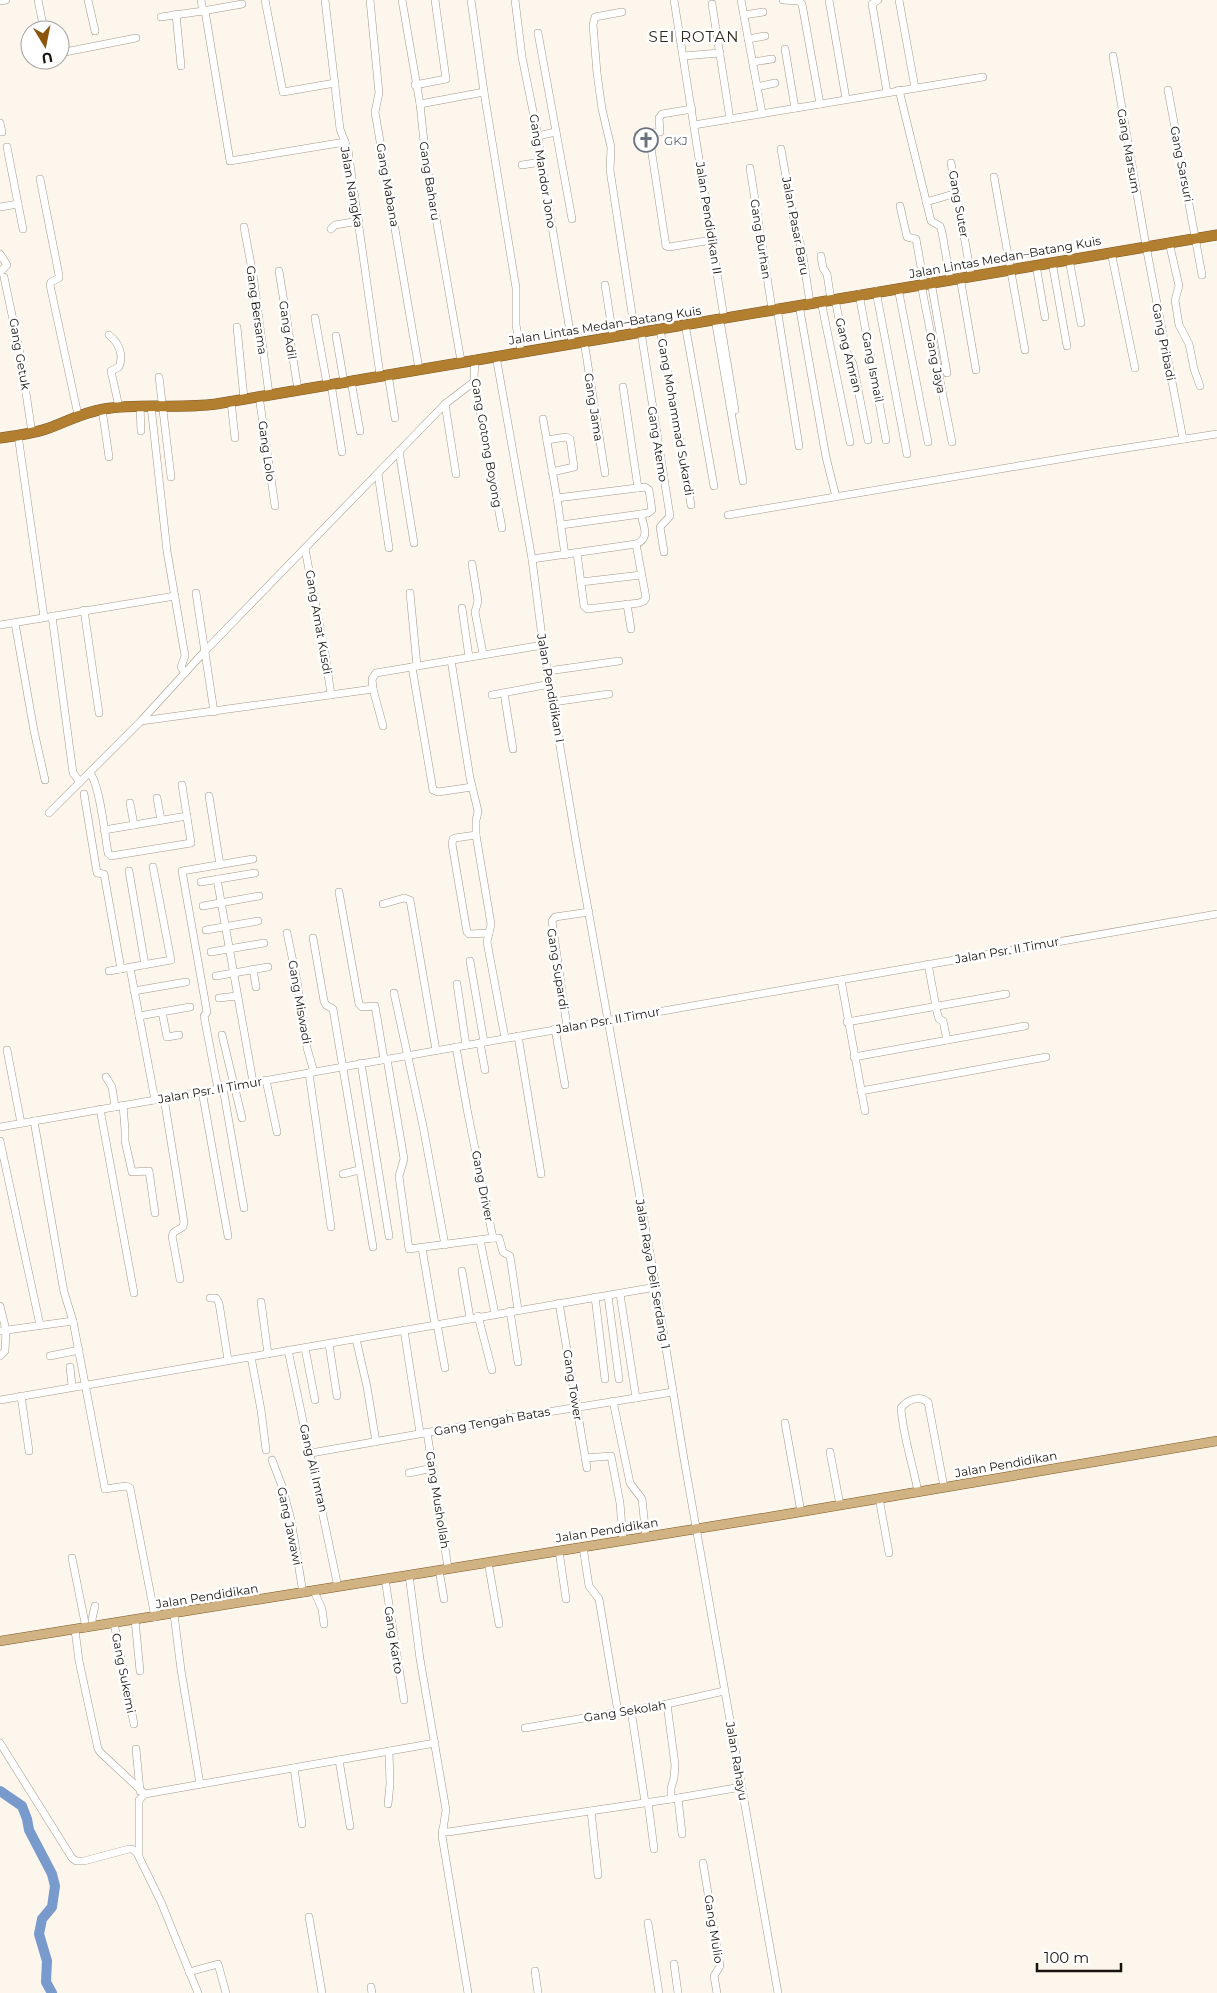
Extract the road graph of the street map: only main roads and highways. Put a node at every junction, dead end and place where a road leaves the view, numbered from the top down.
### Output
1 (1217, 235) edge
2 (0, 438) edge
3 (1217, 1441) edge
4 (0, 1641) edge

1 - 2 highway, Jalan Lintas Medan–Batang Kuis
3 - 4 main road, Jalan Pendidikan

